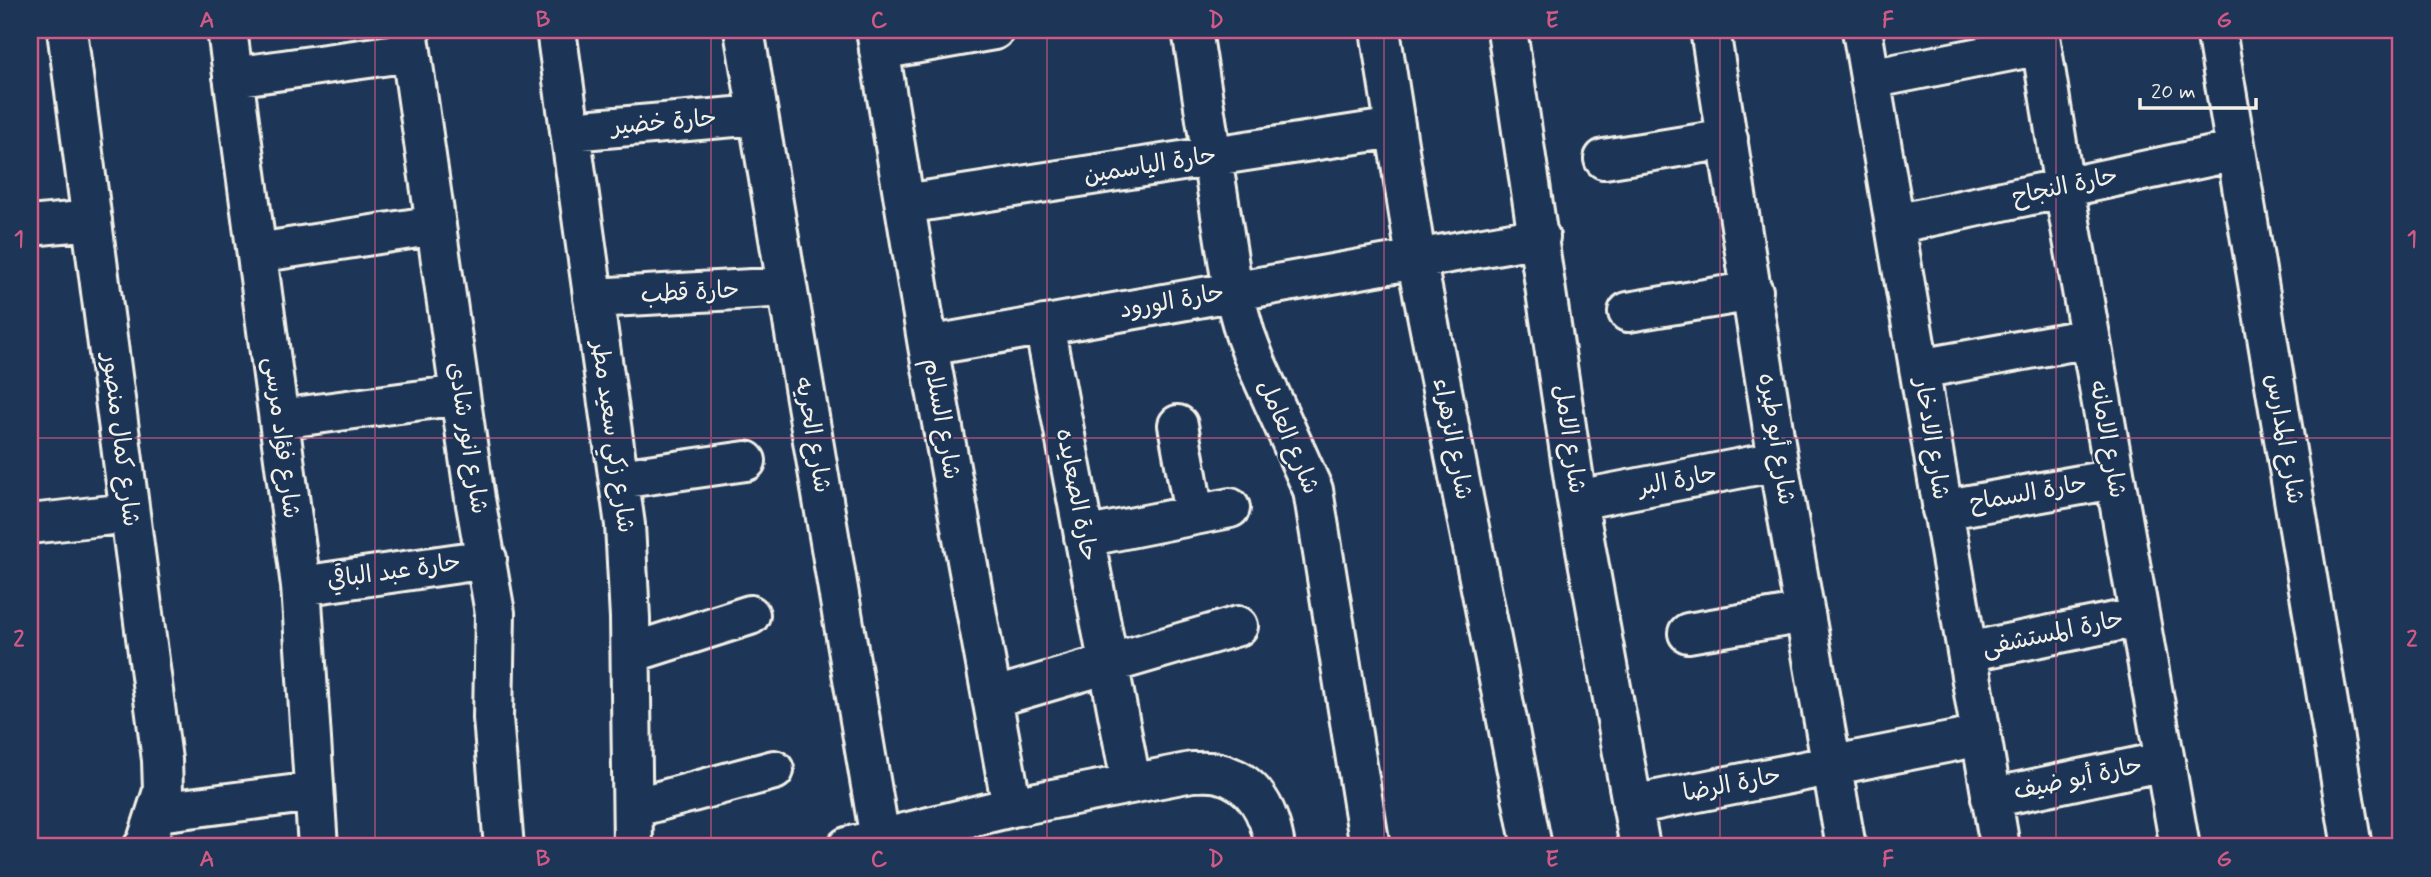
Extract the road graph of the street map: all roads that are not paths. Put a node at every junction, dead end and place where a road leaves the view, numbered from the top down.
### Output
1 (68, 30) edge
2 (227, 30) edge
3 (556, 30) edge
4 (744, 30) edge
5 (994, 30) edge
6 (1192, 30) edge
7 (1380, 30) edge
8 (1507, 30) edge
9 (1710, 30) edge
10 (1862, 30) edge
11 (2216, 30) edge
12 (2040, 37) edge
13 (878, 40) edge
14 (409, 41) edge
15 (233, 77) junction
16 (1870, 79) junction
17 (758, 115) junction
18 (1395, 128) junction
19 (570, 131) junction
20 (1728, 139) junction
21 (2236, 151) junction
22 (1212, 156) junction
23 (1604, 159) dead end
24 (2064, 188) junction
25 (905, 204) junction
26 (92, 220) junction
27 (1895, 224) junction
28 (436, 225) junction
29 (30, 226) edge
30 (1540, 237) junction
31 (257, 253) junction
32 (1416, 258) junction
33 (787, 287) junction
34 (1233, 291) junction
35 (1753, 291) junction
36 (593, 298) junction
37 (1629, 312) dead end
38 (1044, 325) junction
39 (2090, 338) junction
40 (928, 346) junction
41 (1919, 369) junction
42 (460, 395) junction
43 (279, 419) junction
44 (1178, 425) dead end
45 (746, 461) dead end
46 (1778, 461) junction
47 (619, 479) junction
48 (2114, 479) junction
49 (1577, 500) junction
50 (1942, 510) junction
51 (129, 513) junction
52 (30, 524) edge
53 (1084, 537) junction
54 (487, 559) junction
55 (301, 586) junction
56 (1805, 613) junction
57 (750, 615) dead end
58 (2139, 617) junction
59 (1238, 625) dead end
60 (1688, 633) dead end
61 (1967, 652) junction
62 (631, 653) junction
63 (1109, 666) junction
64 (992, 698) junction
65 (1981, 736) junction
66 (2165, 761) junction
67 (1831, 765) junction
68 (774, 770) dead end
69 (1130, 782) junction
70 (314, 792) junction
71 (1991, 797) junction
72 (1632, 805) junction
73 (1012, 807) junction
74 (633, 808) junction
75 (158, 812) junction
76 (858, 845) edge
77 (144, 847) edge
78 (318, 847) edge
79 (504, 847) edge
80 (633, 847) edge
81 (1275, 847) edge
82 (1370, 847) edge
83 (1531, 847) edge
84 (1640, 847) edge
85 (1846, 847) edge
86 (2000, 847) edge
87 (2180, 847) edge
88 (2352, 847) edge

1 - 26 street, شارع كمال منصور
2 - 15 street, شارع فؤاد مرسى
3 - 19 street, شارع زكي سعيد مطر
4 - 17 street, شارع الحريه
5 - 13 street
6 - 22 street, شارع العامل
7 - 18 street, شارع الزهراء
8 - 30 street, شارع الامل
9 - 20 street, شارع أبو طيره
10 - 16 street, شارع الادخار
11 - 21 street, شارع المدارس
12 - 16 street
12 - 24 street, شارع الامانه
13 - 25 street, شارع السلام
14 - 15 street
14 - 28 street, شارع انور شادى
15 - 31 street, شارع فؤاد مرسى
16 - 27 street, شارع الادخار
17 - 19 street, حارة خضير
17 - 33 street, شارع الحريه
18 - 22 street, حارة الياسمين
18 - 32 street, شارع الزهراء
19 - 36 street, شارع زكي سعيد مطر
20 - 23 street
20 - 35 street, شارع أبو طيره
21 - 24 street, حارة النجاح
21 - 88 street, شارع المدارس
22 - 25 street, حارة الياسمين
22 - 34 street, شارع العامل
24 - 27 street, حارة النجاح
24 - 39 street, شارع الامانه
25 - 40 street, شارع السلام
26 - 29 street
26 - 51 street, شارع كمال منصور
27 - 41 street, شارع الادخار
28 - 31 street
28 - 42 street, شارع انور شادى
30 - 32 street, حارة الورود
30 - 49 street, شارع الامل
31 - 43 street, شارع فؤاد مرسى
32 - 34 street, حارة الورود
32 - 83 street, شارع الزهراء
33 - 36 street, حارة قطب
33 - 76 street, شارع الحريه
34 - 38 street, حارة الورود
34 - 82 street, شارع العامل
35 - 37 street
35 - 46 street, شارع أبو طيره
36 - 47 street, شارع زكي سعيد مطر
38 - 40 street, حارة الورود
38 - 53 street, حارة الصعايده
39 - 41 street
39 - 48 street, شارع الامانه
40 - 64 street, شارع السلام
41 - 50 street, شارع الادخار
42 - 43 street
42 - 54 street, شارع انور شادى
43 - 55 street, شارع فؤاد مرسى
44 - 53 street
45 - 47 street
46 - 49 street, حارة البر
46 - 56 street, شارع أبو طيره
47 - 62 street, شارع زكي سعيد مطر
48 - 50 street, حارة السماح
48 - 58 street, شارع الامانه
49 - 72 street, شارع الامل
50 - 61 street, شارع الادخار
51 - 52 street
51 - 75 street, شارع كمال منصور
53 - 63 street, حارة الصعايده
54 - 55 street, حارة عبد الباقي
54 - 79 street, شارع انور شادى
55 - 70 street, شارع فؤاد مرسى
56 - 60 street
56 - 67 street, شارع أبو طيره
57 - 62 street
58 - 61 street, حارة المستشفى
58 - 66 street, شارع الامانه
59 - 63 street
61 - 65 street, شارع الادخار
62 - 74 street, شارع زكي سعيد مطر
63 - 64 street
63 - 69 street, حارة الصعايده
64 - 73 street, شارع السلام
65 - 67 street, حارة الرضا
65 - 71 street, شارع الادخار
66 - 71 street, حارة أبو ضيف
66 - 87 street, شارع الامانه
67 - 72 street, حارة الرضا
67 - 85 street, شارع أبو طيره
68 - 74 street
69 - 73 street
69 - 81 street
70 - 75 street
70 - 78 street, شارع فؤاد مرسى
71 - 86 street, شارع الادخار
72 - 84 street, شارع الامل
73 - 76 street
74 - 80 street, شارع زكي سعيد مطر
75 - 77 street, شارع كمال منصور

